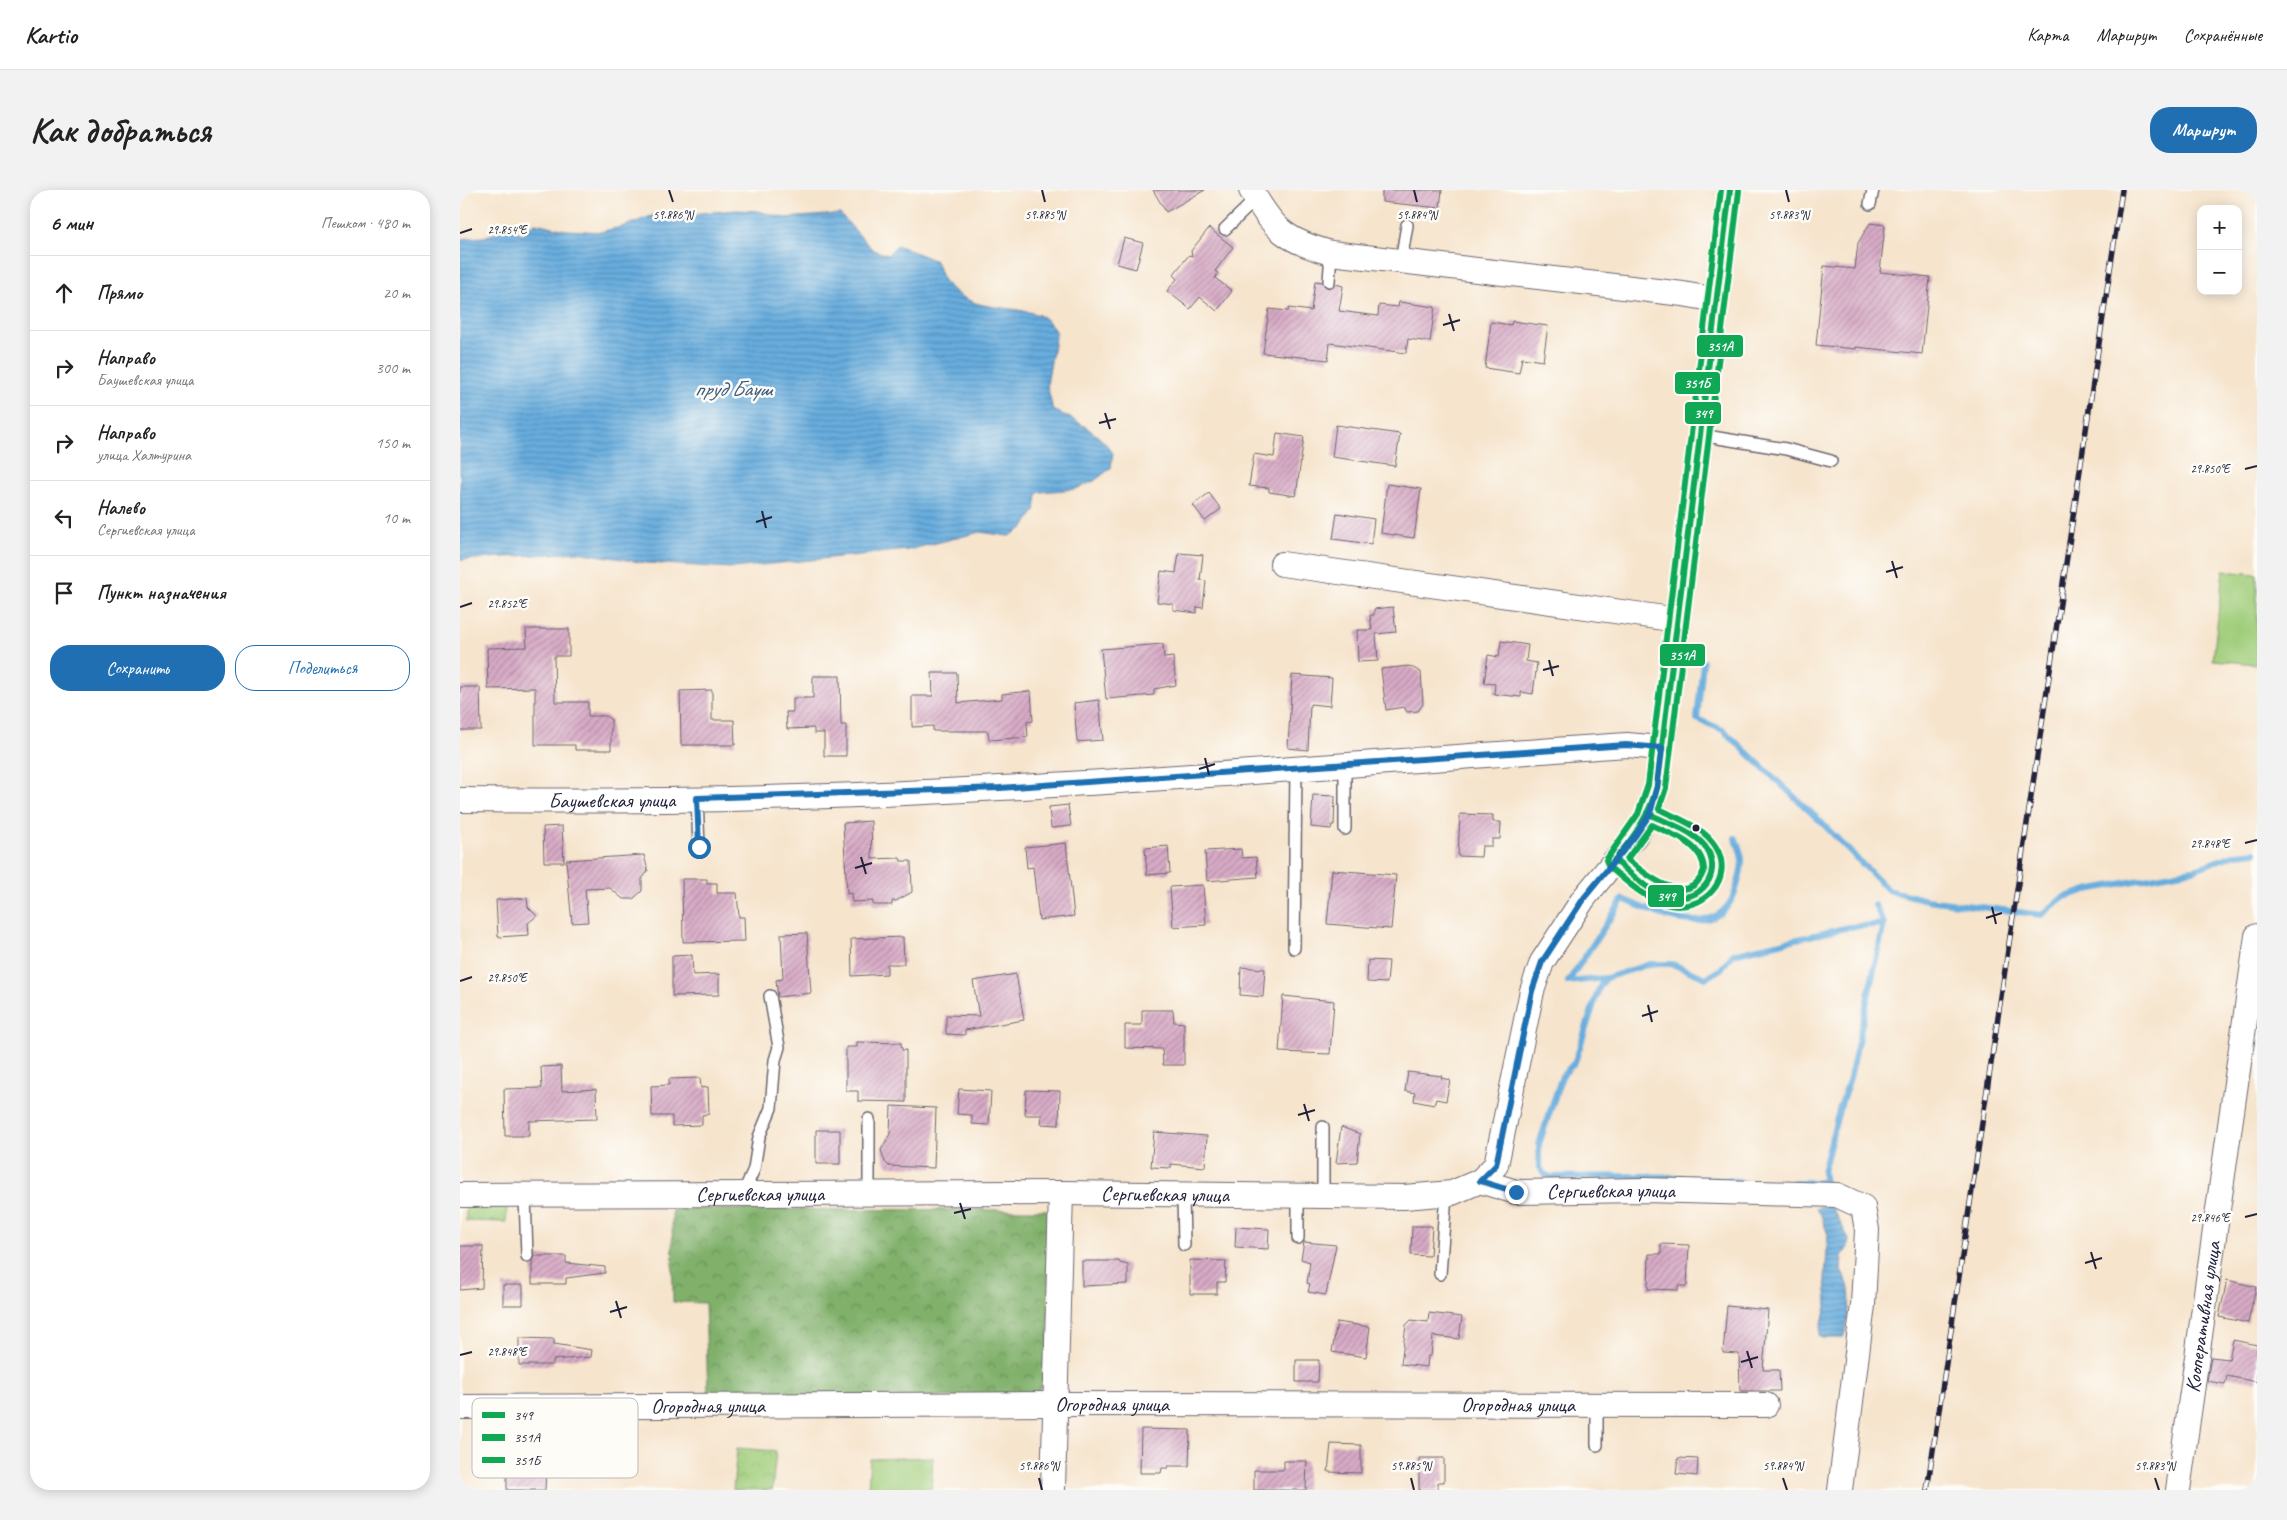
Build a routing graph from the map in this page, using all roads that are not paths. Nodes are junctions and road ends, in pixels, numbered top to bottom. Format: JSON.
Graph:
{"nodes":[{"id":1,"x":1730,"y":190,"type":"edge"},
{"id":2,"x":1874,"y":190,"type":"edge"},
{"id":3,"x":1254,"y":194,"type":"edge"},
{"id":4,"x":1870,"y":204,"type":"dead end"},
{"id":5,"x":1406,"y":226,"type":"dead end"},
{"id":6,"x":1225,"y":229,"type":"dead end"},
{"id":7,"x":1331,"y":253,"type":"junction"},
{"id":8,"x":1401,"y":261,"type":"junction"},
{"id":9,"x":1329,"y":281,"type":"dead end"},
{"id":10,"x":1717,"y":300,"type":"junction"},
{"id":11,"x":1700,"y":435,"type":"junction"},
{"id":12,"x":1831,"y":461,"type":"dead end"},
{"id":13,"x":1282,"y":564,"type":"dead end"},
{"id":14,"x":1678,"y":620,"type":"junction"},
{"id":15,"x":1662,"y":748,"type":"junction"},
{"id":16,"x":1345,"y":765,"type":"junction"},
{"id":17,"x":1296,"y":768,"type":"junction"},
{"id":18,"x":697,"y":798,"type":"junction"},
{"id":19,"x":460,"y":800,"type":"edge"},
{"id":20,"x":1650,"y":814,"type":"junction"},
{"id":21,"x":1345,"y":829,"type":"dead end"},
{"id":22,"x":699,"y":847,"type":"dead end"},
{"id":23,"x":1614,"y":860,"type":"junction"},
{"id":24,"x":2257,"y":936,"type":"edge"},
{"id":25,"x":1294,"y":948,"type":"dead end"},
{"id":26,"x":770,"y":996,"type":"dead end"},
{"id":27,"x":869,"y":1119,"type":"dead end"},
{"id":28,"x":1324,"y":1127,"type":"dead end"},
{"id":29,"x":1480,"y":1181,"type":"junction"},
{"id":30,"x":1060,"y":1193,"type":"junction"},
{"id":31,"x":743,"y":1194,"type":"junction"},
{"id":32,"x":869,"y":1194,"type":"junction"},
{"id":33,"x":1446,"y":1194,"type":"junction"},
{"id":34,"x":460,"y":1195,"type":"edge"},
{"id":35,"x":1183,"y":1195,"type":"junction"},
{"id":36,"x":525,"y":1196,"type":"junction"},
{"id":37,"x":1298,"y":1196,"type":"junction"},
{"id":38,"x":1323,"y":1197,"type":"junction"},
{"id":39,"x":1298,"y":1238,"type":"dead end"},
{"id":40,"x":1184,"y":1245,"type":"dead end"},
{"id":41,"x":528,"y":1256,"type":"dead end"},
{"id":42,"x":1440,"y":1274,"type":"dead end"},
{"id":43,"x":1055,"y":1404,"type":"junction"},
{"id":44,"x":1598,"y":1405,"type":"junction"},
{"id":45,"x":1766,"y":1405,"type":"dead end"},
{"id":46,"x":638,"y":1406,"type":"edge"},
{"id":47,"x":1597,"y":1445,"type":"dead end"},
{"id":48,"x":1053,"y":1490,"type":"edge"},
{"id":49,"x":1840,"y":1490,"type":"edge"},
{"id":50,"x":2178,"y":1490,"type":"edge"}],
"edges":[{"from":1,"to":10,"type":"street"},
{"from":2,"to":4,"type":"lane"},
{"from":3,"to":6,"type":"lane"},
{"from":3,"to":7,"type":"street"},
{"from":5,"to":8,"type":"lane"},
{"from":7,"to":8,"type":"street"},
{"from":7,"to":9,"type":"lane"},
{"from":8,"to":10,"type":"street"},
{"from":10,"to":11,"type":"street"},
{"from":11,"to":12,"type":"lane"},
{"from":11,"to":14,"type":"street"},
{"from":13,"to":14,"type":"street"},
{"from":14,"to":15,"type":"street"},
{"from":15,"to":16,"type":"street","name":"Баушевская улица"},
{"from":15,"to":20,"type":"street"},
{"from":16,"to":17,"type":"street","name":"Баушевская улица"},
{"from":16,"to":21,"type":"lane"},
{"from":17,"to":18,"type":"street","name":"Баушевская улица"},
{"from":17,"to":25,"type":"lane"},
{"from":18,"to":19,"type":"street","name":"Баушевская улица"},
{"from":18,"to":22,"type":"lane"},
{"from":20,"to":23,"type":"street"},
{"from":20,"to":23,"type":"lane"},
{"from":23,"to":29,"type":"street"},
{"from":24,"to":50,"type":"street","name":"Кооперативная улица"},
{"from":26,"to":31,"type":"lane"},
{"from":27,"to":32,"type":"lane"},
{"from":28,"to":38,"type":"lane"},
{"from":29,"to":33,"type":"street","name":"Сергиевская улица"},
{"from":29,"to":49,"type":"street","name":"Сергиевская улица"},
{"from":30,"to":32,"type":"street","name":"Сергиевская улица"},
{"from":30,"to":35,"type":"street","name":"Сергиевская улица"},
{"from":30,"to":43,"type":"street"},
{"from":31,"to":32,"type":"street","name":"Сергиевская улица"},
{"from":31,"to":36,"type":"street","name":"Сергиевская улица"},
{"from":33,"to":38,"type":"street","name":"Сергиевская улица"},
{"from":33,"to":42,"type":"lane"},
{"from":34,"to":36,"type":"street","name":"Сергиевская улица"},
{"from":35,"to":37,"type":"street","name":"Сергиевская улица"},
{"from":35,"to":40,"type":"lane"},
{"from":36,"to":41,"type":"lane"},
{"from":37,"to":38,"type":"street","name":"Сергиевская улица"},
{"from":37,"to":39,"type":"lane"},
{"from":43,"to":44,"type":"street","name":"Огородная улица"},
{"from":43,"to":46,"type":"street","name":"Огородная улица"},
{"from":43,"to":48,"type":"street"},
{"from":44,"to":45,"type":"street","name":"Огородная улица"},
{"from":44,"to":47,"type":"lane"}]}
